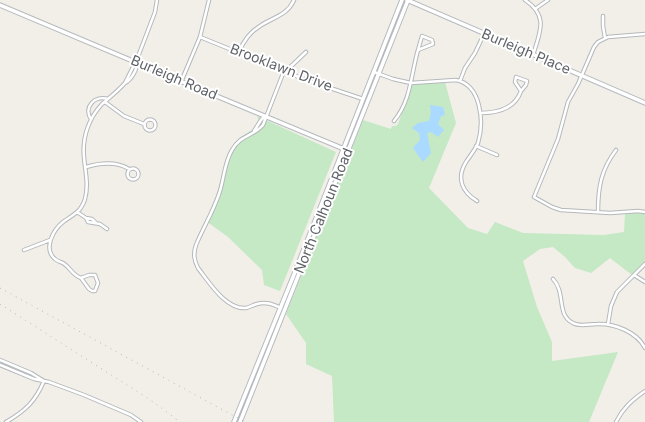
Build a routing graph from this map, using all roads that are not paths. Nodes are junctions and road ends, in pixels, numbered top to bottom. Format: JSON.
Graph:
{"nodes":[{"id":1,"x":157,"y":0,"type":"edge"},
{"id":2,"x":209,"y":0,"type":"edge"},
{"id":3,"x":294,"y":0,"type":"edge"},
{"id":4,"x":402,"y":0,"type":"edge"},
{"id":5,"x":408,"y":0,"type":"edge"},
{"id":6,"x":525,"y":0,"type":"edge"},
{"id":7,"x":548,"y":0,"type":"edge"},
{"id":8,"x":0,"y":5,"type":"edge"},
{"id":9,"x":535,"y":9,"type":"junction"},
{"id":10,"x":603,"y":16,"type":"dead end"},
{"id":11,"x":484,"y":34,"type":"junction"},
{"id":12,"x":645,"y":34,"type":"edge"},
{"id":13,"x":200,"y":37,"type":"junction"},
{"id":14,"x":605,"y":38,"type":"junction"},
{"id":15,"x":418,"y":50,"type":"junction"},
{"id":16,"x":239,"y":52,"type":"junction"},
{"id":17,"x":306,"y":52,"type":"dead end"},
{"id":18,"x":533,"y":55,"type":"junction"},
{"id":19,"x":136,"y":62,"type":"junction"},
{"id":20,"x":285,"y":72,"type":"junction"},
{"id":21,"x":374,"y":72,"type":"junction"},
{"id":22,"x":379,"y":74,"type":"junction"},
{"id":23,"x":582,"y":76,"type":"junction"},
{"id":24,"x":460,"y":81,"type":"junction"},
{"id":25,"x":181,"y":82,"type":"junction"},
{"id":26,"x":411,"y":82,"type":"junction"},
{"id":27,"x":521,"y":91,"type":"junction"},
{"id":28,"x":363,"y":99,"type":"junction"},
{"id":29,"x":106,"y":101,"type":"junction"},
{"id":30,"x":645,"y":103,"type":"edge"},
{"id":31,"x":480,"y":113,"type":"junction"},
{"id":32,"x":265,"y":116,"type":"junction"},
{"id":33,"x":91,"y":119,"type":"junction"},
{"id":34,"x":394,"y":121,"type":"dead end"},
{"id":35,"x":144,"y":124,"type":"junction"},
{"id":36,"x":476,"y":146,"type":"junction"},
{"id":37,"x":344,"y":148,"type":"junction"},
{"id":38,"x":349,"y":150,"type":"junction"},
{"id":39,"x":616,"y":150,"type":"dead end"},
{"id":40,"x":497,"y":155,"type":"dead end"},
{"id":41,"x":86,"y":167,"type":"junction"},
{"id":42,"x":129,"y":169,"type":"junction"},
{"id":43,"x":477,"y":201,"type":"dead end"},
{"id":44,"x":77,"y":212,"type":"junction"},
{"id":45,"x":598,"y":212,"type":"junction"},
{"id":46,"x":645,"y":212,"type":"edge"},
{"id":47,"x":108,"y":229,"type":"dead end"},
{"id":48,"x":51,"y":240,"type":"junction"},
{"id":49,"x":24,"y":250,"type":"dead end"},
{"id":50,"x":645,"y":264,"type":"edge"},
{"id":51,"x":634,"y":275,"type":"junction"},
{"id":52,"x":81,"y":278,"type":"junction"},
{"id":53,"x":553,"y":280,"type":"dead end"},
{"id":54,"x":645,"y":282,"type":"edge"},
{"id":55,"x":280,"y":308,"type":"junction"},
{"id":56,"x":285,"y":310,"type":"junction"},
{"id":57,"x":608,"y":324,"type":"junction"},
{"id":58,"x":645,"y":348,"type":"edge"},
{"id":59,"x":0,"y":360,"type":"edge"},
{"id":60,"x":0,"y":365,"type":"edge"},
{"id":61,"x":44,"y":381,"type":"junction"},
{"id":62,"x":645,"y":391,"type":"edge"},
{"id":63,"x":6,"y":422,"type":"edge"},
{"id":64,"x":140,"y":422,"type":"edge"},
{"id":65,"x":234,"y":422,"type":"edge"},
{"id":66,"x":240,"y":422,"type":"edge"},
{"id":67,"x":616,"y":422,"type":"edge"}],
"edges":[{"from":1,"to":19,"type":"street"},
{"from":2,"to":13,"type":"street"},
{"from":3,"to":16,"type":"street"},
{"from":4,"to":21,"type":"main road","name":"North Calhoun Road"},
{"from":5,"to":11,"type":"main road","name":"Burleigh Place"},
{"from":5,"to":22,"type":"main road","name":"North Calhoun Road"},
{"from":6,"to":9,"type":"street"},
{"from":7,"to":9,"type":"street"},
{"from":8,"to":19,"type":"main road","name":"Burleigh Road"},
{"from":9,"to":18,"type":"street"},
{"from":10,"to":14,"type":"street"},
{"from":11,"to":18,"type":"main road","name":"Burleigh Place"},
{"from":11,"to":24,"type":"street"},
{"from":12,"to":14,"type":"street"},
{"from":13,"to":16,"type":"street","name":"Brooklawn Drive"},
{"from":13,"to":25,"type":"street"},
{"from":14,"to":23,"type":"street"},
{"from":15,"to":15,"type":"street"},
{"from":15,"to":26,"type":"street"},
{"from":16,"to":20,"type":"street","name":"Brooklawn Drive"},
{"from":17,"to":20,"type":"street"},
{"from":18,"to":23,"type":"main road","name":"Burleigh Place"},
{"from":19,"to":25,"type":"main road","name":"Burleigh Road"},
{"from":19,"to":29,"type":"street"},
{"from":20,"to":28,"type":"street","name":"Brooklawn Drive"},
{"from":20,"to":32,"type":"street"},
{"from":21,"to":22,"type":"street"},
{"from":21,"to":28,"type":"main road","name":"North Calhoun Road"},
{"from":22,"to":26,"type":"street"},
{"from":22,"to":38,"type":"main road","name":"North Calhoun Road"},
{"from":23,"to":30,"type":"main road","name":"Burleigh Place"},
{"from":23,"to":45,"type":"street"},
{"from":24,"to":26,"type":"street"},
{"from":24,"to":31,"type":"street"},
{"from":25,"to":32,"type":"main road","name":"Burleigh Road"},
{"from":26,"to":34,"type":"street"},
{"from":27,"to":27,"type":"street"},
{"from":27,"to":31,"type":"street"},
{"from":28,"to":37,"type":"main road","name":"North Calhoun Road"},
{"from":29,"to":33,"type":"street"},
{"from":29,"to":33,"type":"street"},
{"from":29,"to":35,"type":"street"},
{"from":31,"to":36,"type":"street"},
{"from":32,"to":37,"type":"main road","name":"Burleigh Road"},
{"from":32,"to":55,"type":"street"},
{"from":33,"to":41,"type":"street"},
{"from":35,"to":35,"type":"street"},
{"from":36,"to":40,"type":"street"},
{"from":36,"to":43,"type":"street"},
{"from":37,"to":38,"type":"main road","name":"Burleigh Road"},
{"from":37,"to":55,"type":"main road","name":"North Calhoun Road"},
{"from":38,"to":56,"type":"main road","name":"North Calhoun Road"},
{"from":39,"to":45,"type":"street"},
{"from":41,"to":42,"type":"street"},
{"from":41,"to":44,"type":"street"},
{"from":42,"to":42,"type":"street"},
{"from":44,"to":47,"type":"street"},
{"from":44,"to":48,"type":"street"},
{"from":45,"to":46,"type":"street"},
{"from":48,"to":49,"type":"street"},
{"from":48,"to":52,"type":"street"},
{"from":50,"to":51,"type":"street"},
{"from":51,"to":54,"type":"street"},
{"from":51,"to":57,"type":"street"},
{"from":52,"to":52,"type":"street"},
{"from":53,"to":57,"type":"street"},
{"from":55,"to":56,"type":"street"},
{"from":55,"to":65,"type":"main road","name":"North Calhoun Road"},
{"from":56,"to":66,"type":"main road","name":"North Calhoun Road"},
{"from":57,"to":58,"type":"street"},
{"from":59,"to":61,"type":"street"},
{"from":60,"to":61,"type":"street"},
{"from":61,"to":63,"type":"street"},
{"from":61,"to":64,"type":"street"},
{"from":62,"to":67,"type":"street"}]}
